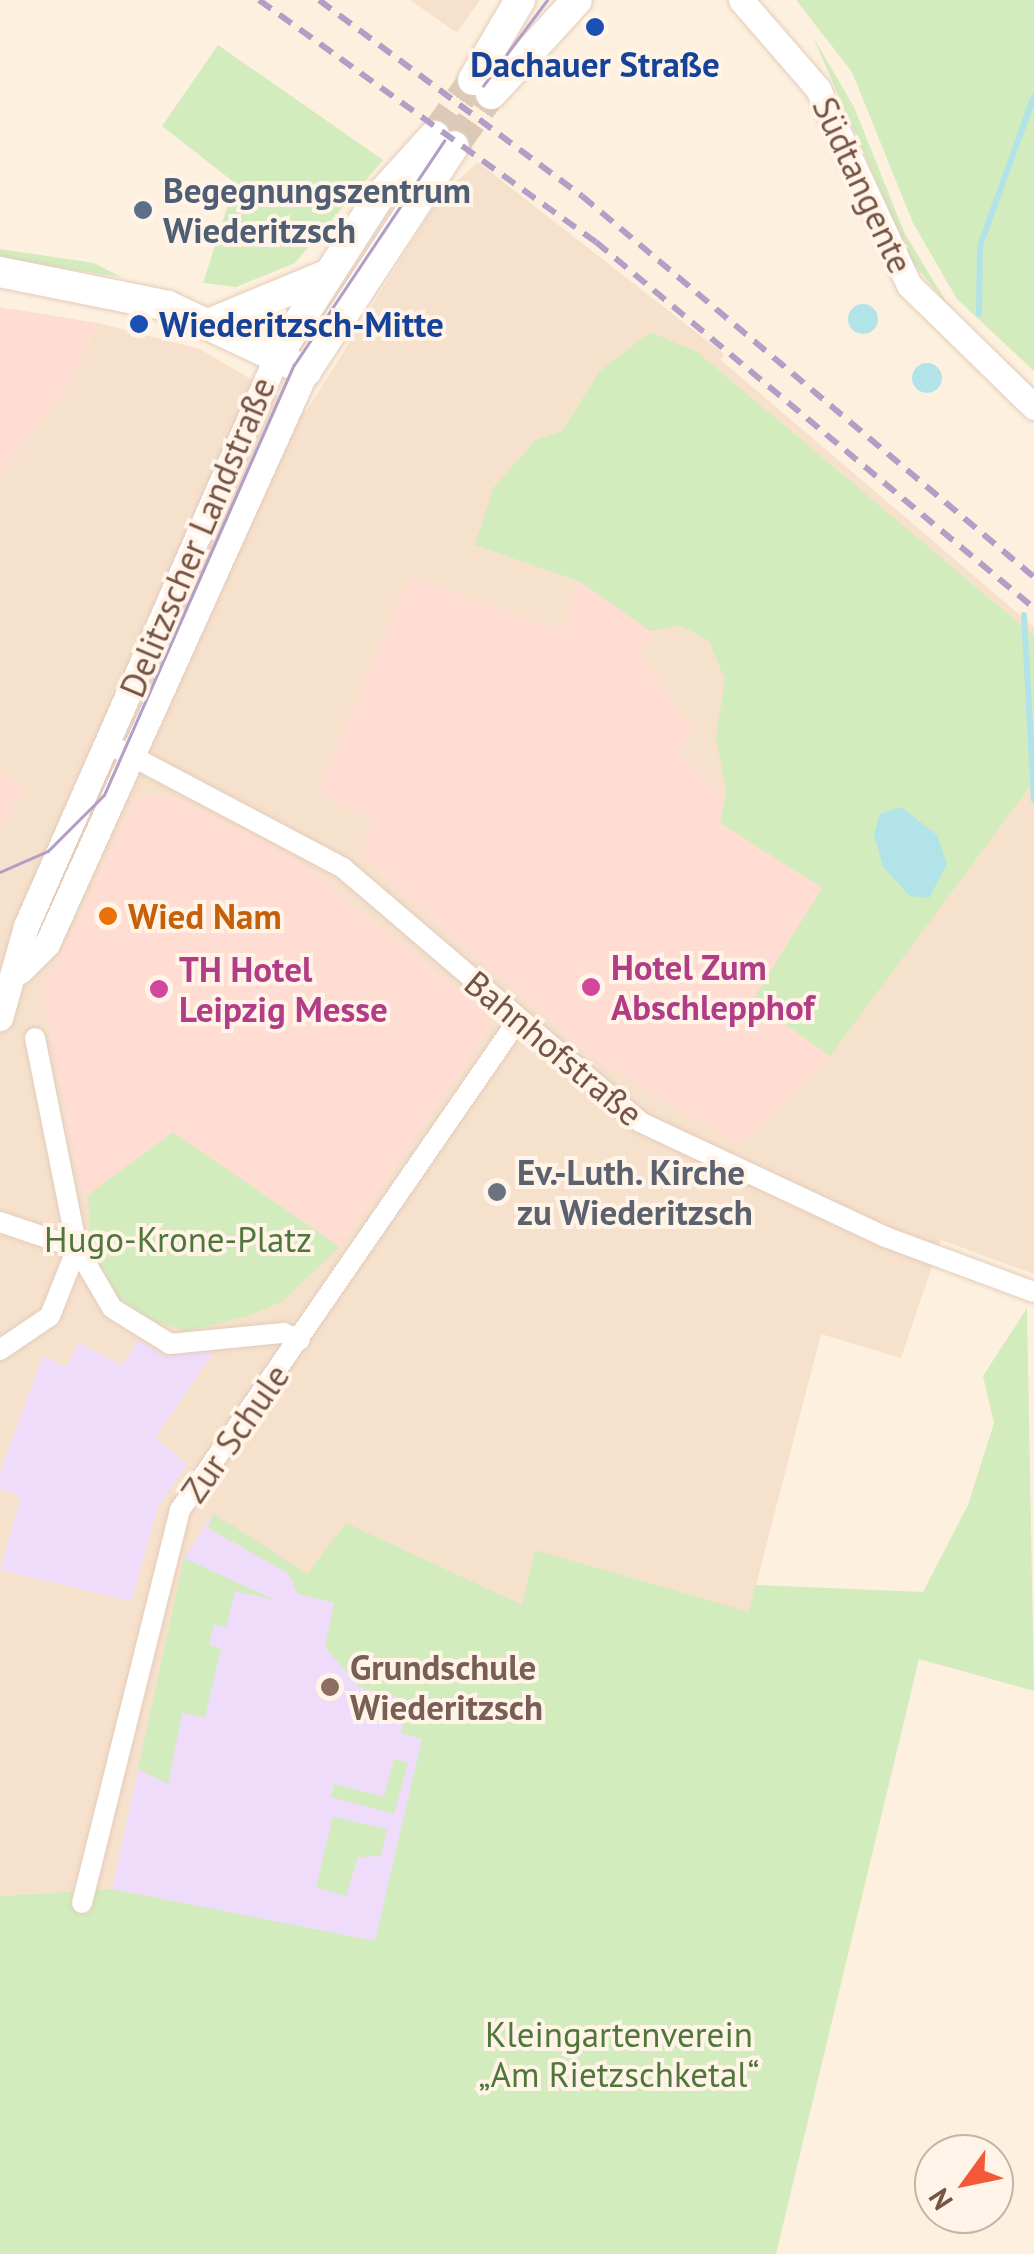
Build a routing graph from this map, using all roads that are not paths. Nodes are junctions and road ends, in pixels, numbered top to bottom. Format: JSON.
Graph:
{"nodes":[{"id":1,"x":520,"y":0,"type":"edge"},
{"id":2,"x":577,"y":0,"type":"edge"},
{"id":3,"x":741,"y":0,"type":"edge"},
{"id":4,"x":0,"y":272,"type":"edge"},
{"id":5,"x":324,"y":276,"type":"junction"},
{"id":6,"x":213,"y":322,"type":"junction"},
{"id":7,"x":277,"y":356,"type":"junction"},
{"id":8,"x":306,"y":372,"type":"junction"},
{"id":9,"x":1034,"y":407,"type":"edge"},
{"id":10,"x":108,"y":744,"type":"junction"},
{"id":11,"x":136,"y":757,"type":"junction"},
{"id":12,"x":10,"y":965,"type":"edge"},
{"id":13,"x":0,"y":1018,"type":"edge"},
{"id":14,"x":518,"y":1020,"type":"junction"},
{"id":15,"x":35,"y":1038,"type":"dead end"},
{"id":16,"x":0,"y":1222,"type":"edge"},
{"id":17,"x":77,"y":1248,"type":"junction"},
{"id":18,"x":1034,"y":1292,"type":"edge"},
{"id":19,"x":300,"y":1340,"type":"junction"},
{"id":20,"x":0,"y":1350,"type":"edge"},
{"id":21,"x":82,"y":1903,"type":"dead end"}],
"edges":[{"from":1,"to":2,"type":"main road"},
{"from":3,"to":9,"type":"street","name":"Südtangente"},
{"from":4,"to":6,"type":"main road"},
{"from":5,"to":6,"type":"main road"},
{"from":5,"to":7,"type":"main road","name":"Delitzscher Landstraße"},
{"from":5,"to":8,"type":"main road","name":"Delitzscher Landstraße"},
{"from":6,"to":7,"type":"main road"},
{"from":7,"to":8,"type":"main road"},
{"from":7,"to":10,"type":"street","name":"Delitzscher Landstraße"},
{"from":8,"to":11,"type":"street","name":"Delitzscher Landstraße"},
{"from":10,"to":11,"type":"street","name":"Bahnhofstraße"},
{"from":10,"to":12,"type":"street","name":"Delitzscher Landstraße"},
{"from":11,"to":12,"type":"street","name":"Delitzscher Landstraße"},
{"from":11,"to":14,"type":"street","name":"Bahnhofstraße"},
{"from":12,"to":13,"type":"street","name":"Delitzscher Landstraße"},
{"from":14,"to":18,"type":"street","name":"Bahnhofstraße"},
{"from":14,"to":19,"type":"street","name":"Zur Schule"},
{"from":15,"to":17,"type":"street"},
{"from":16,"to":17,"type":"street"},
{"from":17,"to":19,"type":"street"},
{"from":17,"to":20,"type":"street"},
{"from":19,"to":21,"type":"street","name":"Zur Schule"}]}
